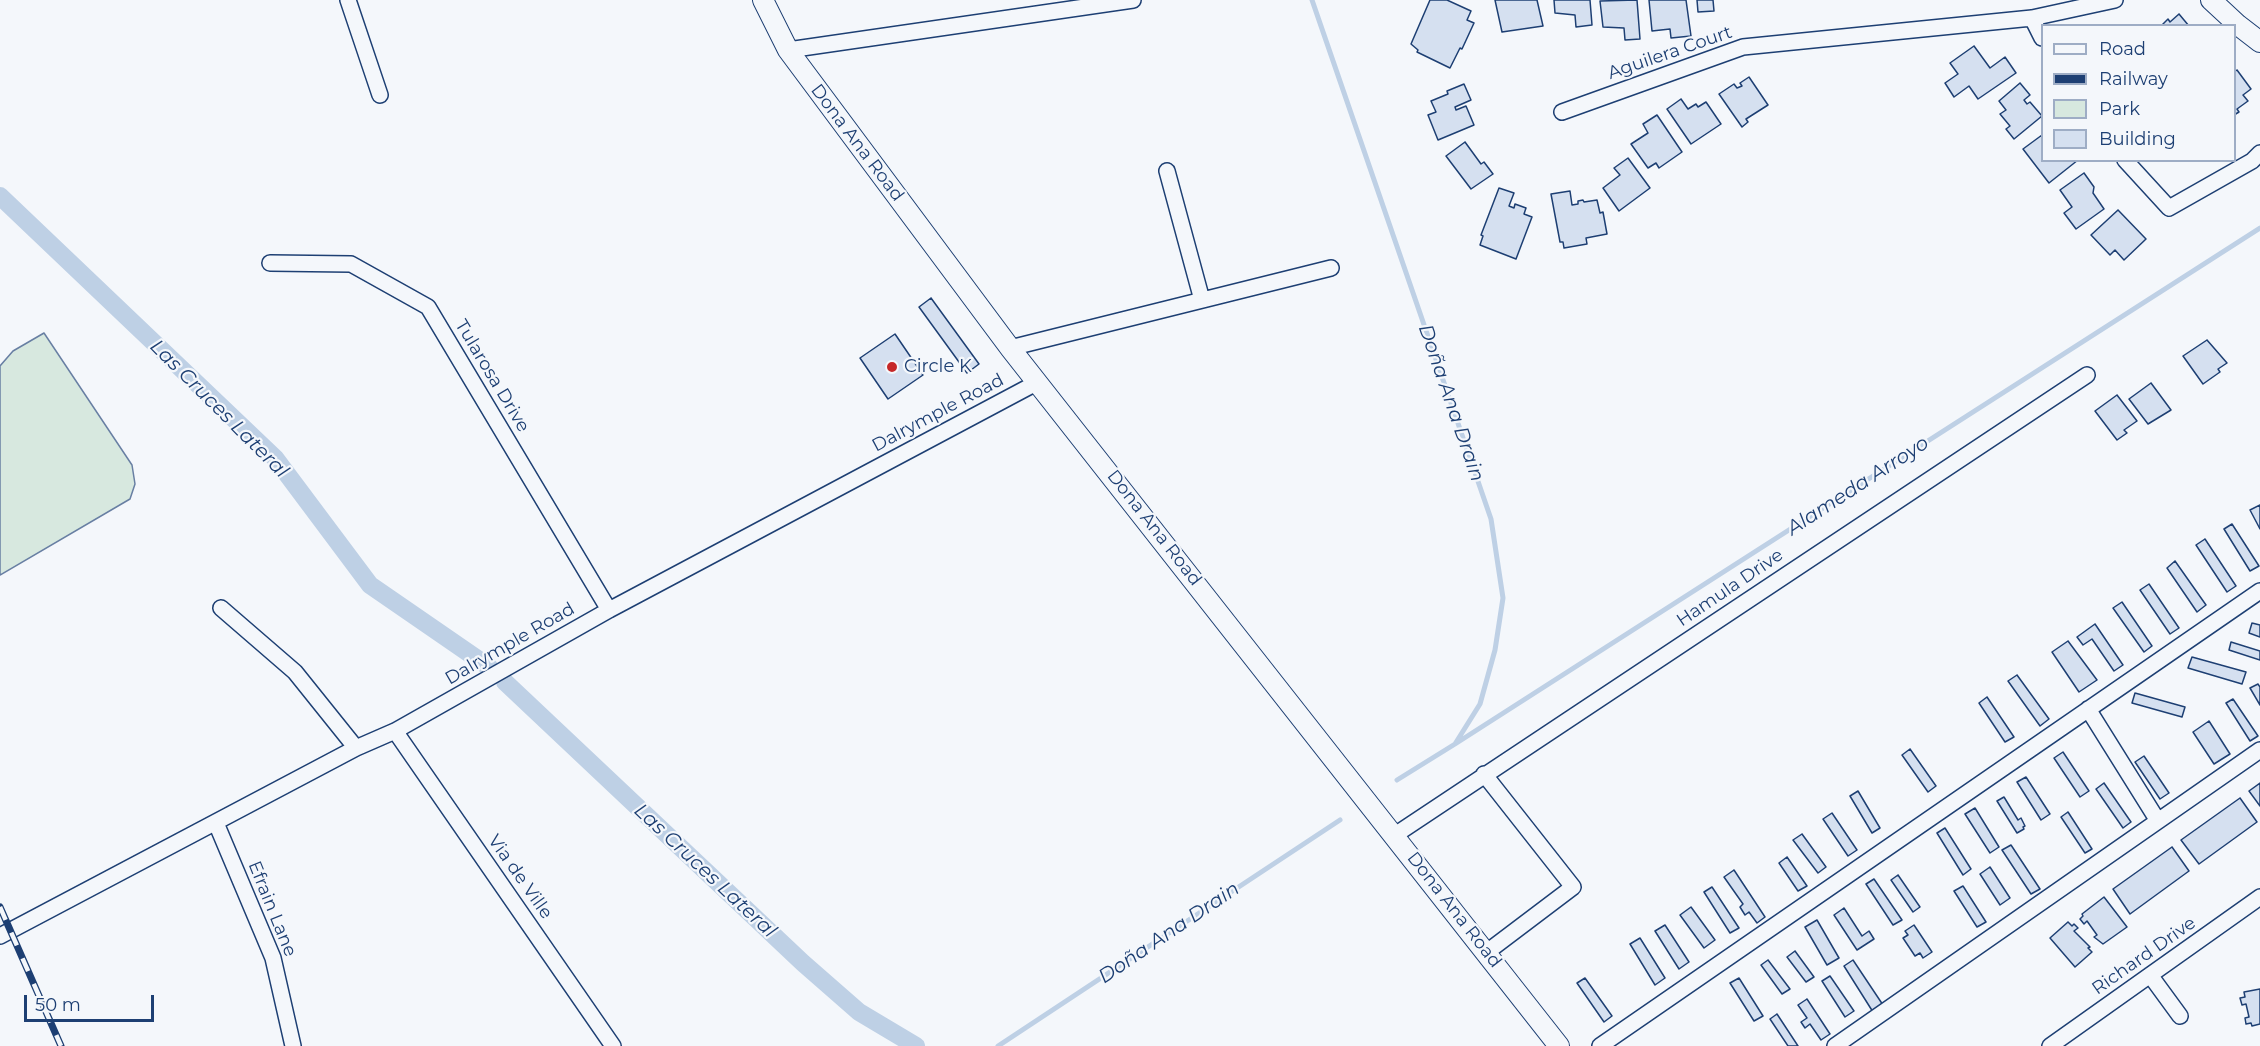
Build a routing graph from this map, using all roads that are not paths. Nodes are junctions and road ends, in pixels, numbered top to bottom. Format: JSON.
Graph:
{"nodes":[{"id":1,"x":348,"y":0,"type":"edge"},
{"id":2,"x":763,"y":0,"type":"edge"},
{"id":3,"x":2115,"y":0,"type":"edge"},
{"id":4,"x":2211,"y":0,"type":"edge"},
{"id":5,"x":1124,"y":1,"type":"edge"},
{"id":6,"x":2032,"y":18,"type":"junction"},
{"id":7,"x":2041,"y":34,"type":"edge"},
{"id":8,"x":2260,"y":42,"type":"edge"},
{"id":9,"x":789,"y":50,"type":"junction"},
{"id":10,"x":380,"y":95,"type":"dead end"},
{"id":11,"x":1562,"y":112,"type":"dead end"},
{"id":12,"x":2260,"y":153,"type":"edge"},
{"id":13,"x":2127,"y":162,"type":"edge"},
{"id":14,"x":1167,"y":171,"type":"dead end"},
{"id":15,"x":270,"y":263,"type":"dead end"},
{"id":16,"x":1331,"y":268,"type":"dead end"},
{"id":17,"x":1202,"y":300,"type":"junction"},
{"id":18,"x":1010,"y":348,"type":"junction"},
{"id":19,"x":2087,"y":375,"type":"dead end"},
{"id":20,"x":1038,"y":382,"type":"junction"},
{"id":21,"x":2260,"y":591,"type":"edge"},
{"id":22,"x":221,"y":608,"type":"dead end"},
{"id":23,"x":609,"y":610,"type":"junction"},
{"id":24,"x":2088,"y":709,"type":"junction"},
{"id":25,"x":395,"y":731,"type":"junction"},
{"id":26,"x":356,"y":748,"type":"junction"},
{"id":27,"x":2260,"y":750,"type":"edge"},
{"id":28,"x":1485,"y":774,"type":"junction"},
{"id":29,"x":2158,"y":821,"type":"junction"},
{"id":30,"x":216,"y":823,"type":"junction"},
{"id":31,"x":1395,"y":835,"type":"junction"},
{"id":32,"x":2260,"y":897,"type":"edge"},
{"id":33,"x":0,"y":936,"type":"edge"},
{"id":34,"x":1487,"y":952,"type":"junction"},
{"id":35,"x":2150,"y":975,"type":"junction"},
{"id":36,"x":2180,"y":1016,"type":"dead end"},
{"id":37,"x":293,"y":1046,"type":"edge"},
{"id":38,"x":613,"y":1046,"type":"edge"},
{"id":39,"x":1559,"y":1046,"type":"edge"},
{"id":40,"x":1600,"y":1046,"type":"edge"},
{"id":41,"x":1835,"y":1046,"type":"edge"},
{"id":42,"x":2050,"y":1046,"type":"edge"}],
"edges":[{"from":1,"to":10,"type":"street"},
{"from":2,"to":9,"type":"street","name":"Dona Ana Road"},
{"from":3,"to":6,"type":"street","name":"Aguilera Court"},
{"from":4,"to":8,"type":"street"},
{"from":5,"to":9,"type":"street"},
{"from":6,"to":7,"type":"street"},
{"from":6,"to":11,"type":"street","name":"Aguilera Court"},
{"from":9,"to":18,"type":"street","name":"Dona Ana Road"},
{"from":12,"to":13,"type":"street"},
{"from":14,"to":17,"type":"street"},
{"from":15,"to":23,"type":"street","name":"Tularosa Drive"},
{"from":16,"to":17,"type":"street"},
{"from":17,"to":18,"type":"street"},
{"from":18,"to":20,"type":"street","name":"Dona Ana Road"},
{"from":19,"to":28,"type":"street","name":"Hamula Drive"},
{"from":20,"to":23,"type":"street","name":"Dalrymple Road"},
{"from":20,"to":31,"type":"street","name":"Dona Ana Road"},
{"from":21,"to":24,"type":"street"},
{"from":22,"to":26,"type":"street"},
{"from":23,"to":25,"type":"street","name":"Dalrymple Road"},
{"from":24,"to":29,"type":"street"},
{"from":24,"to":40,"type":"street"},
{"from":25,"to":26,"type":"street","name":"Dalrymple Road"},
{"from":25,"to":38,"type":"street","name":"Via de Ville"},
{"from":26,"to":30,"type":"street","name":"Dalrymple Road"},
{"from":27,"to":29,"type":"street"},
{"from":28,"to":31,"type":"street","name":"Hamula Drive"},
{"from":28,"to":34,"type":"street"},
{"from":29,"to":41,"type":"street"},
{"from":30,"to":33,"type":"street","name":"Dalrymple Road"},
{"from":30,"to":37,"type":"street","name":"Efrain Lane"},
{"from":31,"to":34,"type":"street","name":"Dona Ana Road"},
{"from":32,"to":35,"type":"street","name":"Richard Drive"},
{"from":34,"to":39,"type":"street","name":"Dona Ana Road"},
{"from":35,"to":36,"type":"street"},
{"from":35,"to":42,"type":"street","name":"Richard Drive"}]}
